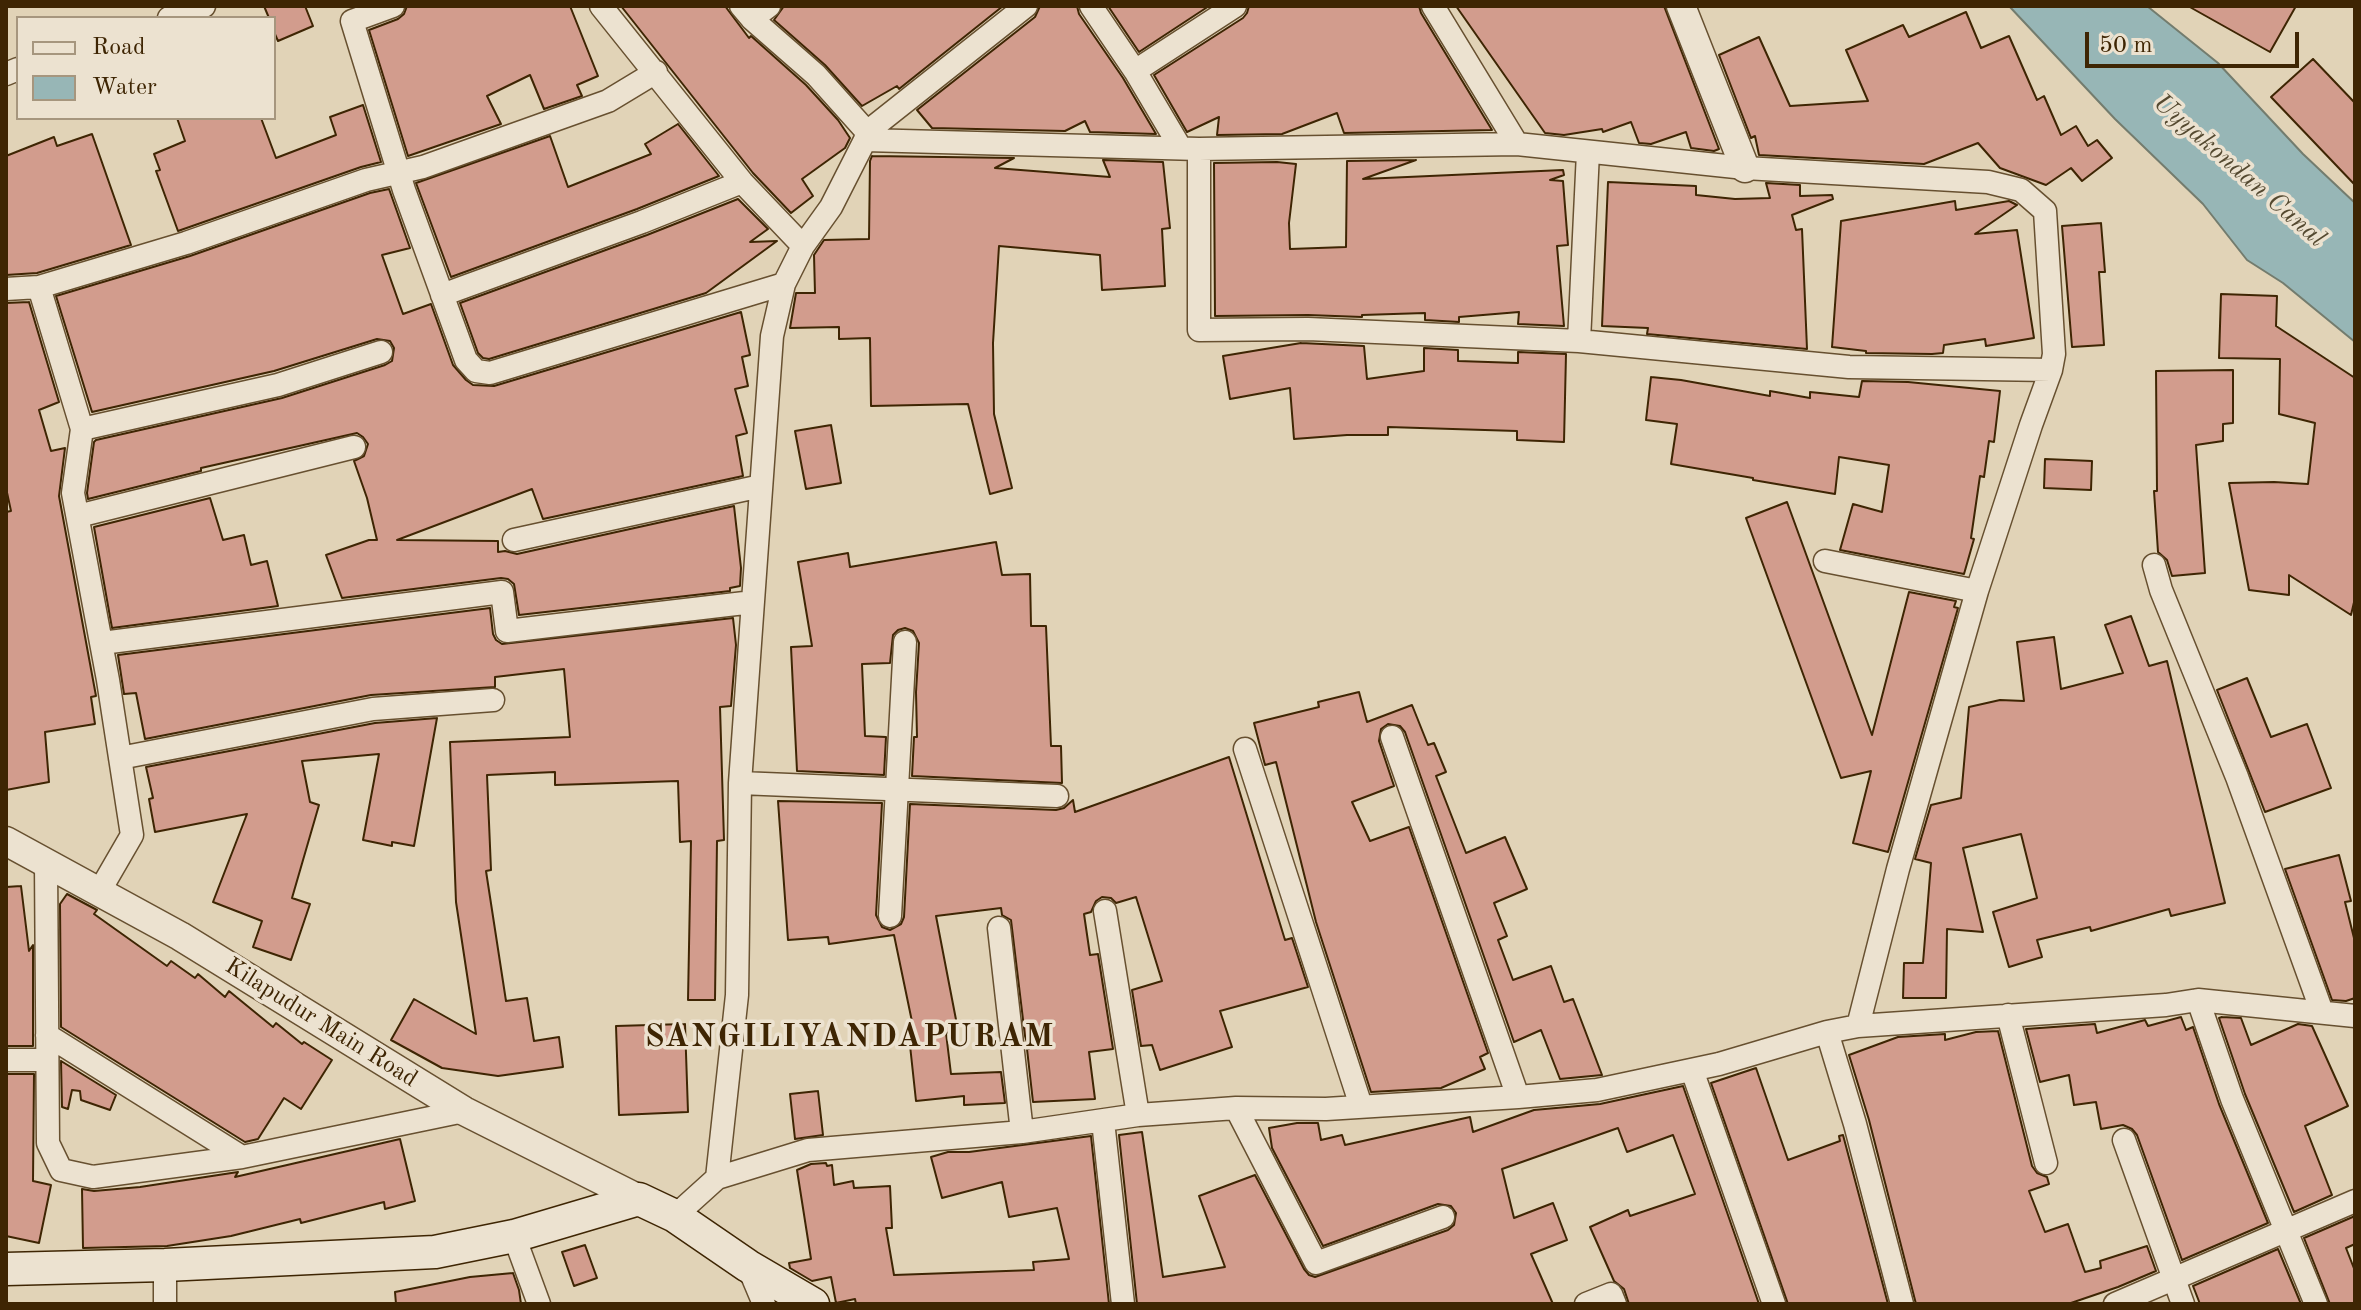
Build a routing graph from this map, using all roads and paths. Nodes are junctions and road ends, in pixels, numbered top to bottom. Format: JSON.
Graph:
{"nodes":[{"id":1,"x":204,"y":6,"type":"edge"},
{"id":2,"x":393,"y":6,"type":"edge"},
{"id":3,"x":601,"y":6,"type":"edge"},
{"id":4,"x":1026,"y":6,"type":"edge"},
{"id":5,"x":1091,"y":6,"type":"edge"},
{"id":6,"x":1235,"y":6,"type":"edge"},
{"id":7,"x":1433,"y":6,"type":"edge"},
{"id":8,"x":1681,"y":6,"type":"edge"},
{"id":9,"x":754,"y":10,"type":"edge"},
{"id":10,"x":175,"y":16,"type":"edge"},
{"id":11,"x":1135,"y":71,"type":"junction"},
{"id":12,"x":656,"y":72,"type":"junction"},
{"id":13,"x":866,"y":136,"type":"junction"},
{"id":14,"x":1517,"y":144,"type":"junction"},
{"id":15,"x":1190,"y":148,"type":"junction"},
{"id":16,"x":1588,"y":152,"type":"junction"},
{"id":17,"x":1745,"y":168,"type":"junction"},
{"id":18,"x":399,"y":173,"type":"junction"},
{"id":19,"x":742,"y":182,"type":"junction"},
{"id":20,"x":803,"y":246,"type":"junction"},
{"id":21,"x":784,"y":284,"type":"junction"},
{"id":22,"x":39,"y":287,"type":"junction"},
{"id":23,"x":6,"y":289,"type":"edge"},
{"id":24,"x":442,"y":295,"type":"junction"},
{"id":25,"x":1579,"y":341,"type":"junction"},
{"id":26,"x":381,"y":352,"type":"dead end"},
{"id":27,"x":2051,"y":370,"type":"junction"},
{"id":28,"x":82,"y":429,"type":"junction"},
{"id":29,"x":354,"y":447,"type":"dead end"},
{"id":30,"x":761,"y":486,"type":"junction"},
{"id":31,"x":78,"y":516,"type":"junction"},
{"id":32,"x":514,"y":540,"type":"dead end"},
{"id":33,"x":1825,"y":561,"type":"dead end"},
{"id":34,"x":2154,"y":565,"type":"dead end"},
{"id":35,"x":1977,"y":591,"type":"junction"},
{"id":36,"x":753,"y":602,"type":"junction"},
{"id":37,"x":905,"y":642,"type":"dead end"},
{"id":38,"x":102,"y":643,"type":"junction"},
{"id":39,"x":493,"y":700,"type":"dead end"},
{"id":40,"x":1392,"y":737,"type":"dead end"},
{"id":41,"x":1245,"y":749,"type":"dead end"},
{"id":42,"x":120,"y":758,"type":"junction"},
{"id":43,"x":740,"y":783,"type":"junction"},
{"id":44,"x":897,"y":789,"type":"junction"},
{"id":45,"x":1057,"y":796,"type":"dead end"},
{"id":46,"x":6,"y":841,"type":"edge"},
{"id":47,"x":46,"y":863,"type":"junction"},
{"id":48,"x":99,"y":892,"type":"junction"},
{"id":49,"x":1105,"y":911,"type":"dead end"},
{"id":50,"x":890,"y":916,"type":"dead end"},
{"id":51,"x":999,"y":928,"type":"dead end"},
{"id":52,"x":2198,"y":1000,"type":"junction"},
{"id":53,"x":2322,"y":1012,"type":"junction"},
{"id":54,"x":2008,"y":1015,"type":"junction"},
{"id":55,"x":2355,"y":1016,"type":"edge"},
{"id":56,"x":1858,"y":1026,"type":"junction"},
{"id":57,"x":1827,"y":1032,"type":"junction"},
{"id":58,"x":47,"y":1035,"type":"junction"},
{"id":59,"x":6,"y":1060,"type":"edge"},
{"id":60,"x":47,"y":1060,"type":"junction"},
{"id":61,"x":1692,"y":1070,"type":"junction"},
{"id":62,"x":1518,"y":1097,"type":"junction"},
{"id":63,"x":1361,"y":1106,"type":"junction"},
{"id":64,"x":1236,"y":1108,"type":"junction"},
{"id":65,"x":464,"y":1111,"type":"junction"},
{"id":66,"x":1138,"y":1115,"type":"junction"},
{"id":67,"x":1103,"y":1121,"type":"junction"},
{"id":68,"x":1022,"y":1132,"type":"junction"},
{"id":69,"x":2124,"y":1140,"type":"dead end"},
{"id":70,"x":242,"y":1157,"type":"junction"},
{"id":71,"x":2046,"y":1163,"type":"dead end"},
{"id":72,"x":717,"y":1178,"type":"junction"},
{"id":73,"x":639,"y":1199,"type":"junction"},
{"id":74,"x":2355,"y":1201,"type":"edge"},
{"id":75,"x":675,"y":1216,"type":"junction"},
{"id":76,"x":1443,"y":1217,"type":"dead end"},
{"id":77,"x":2286,"y":1230,"type":"junction"},
{"id":78,"x":514,"y":1236,"type":"junction"},
{"id":79,"x":165,"y":1265,"type":"junction"},
{"id":80,"x":748,"y":1266,"type":"junction"},
{"id":81,"x":6,"y":1269,"type":"edge"},
{"id":82,"x":2173,"y":1279,"type":"junction"},
{"id":83,"x":165,"y":1304,"type":"edge"},
{"id":84,"x":539,"y":1304,"type":"edge"},
{"id":85,"x":764,"y":1304,"type":"edge"},
{"id":86,"x":813,"y":1304,"type":"edge"},
{"id":87,"x":1123,"y":1304,"type":"edge"},
{"id":88,"x":1586,"y":1304,"type":"edge"},
{"id":89,"x":1615,"y":1304,"type":"edge"},
{"id":90,"x":1774,"y":1304,"type":"edge"},
{"id":91,"x":1902,"y":1304,"type":"edge"},
{"id":92,"x":2115,"y":1304,"type":"edge"},
{"id":93,"x":2183,"y":1304,"type":"edge"},
{"id":94,"x":2316,"y":1304,"type":"edge"}],
"edges":[{"from":1,"to":10,"type":"street"},
{"from":2,"to":18,"type":"street"},
{"from":3,"to":12,"type":"street"},
{"from":4,"to":13,"type":"street"},
{"from":5,"to":11,"type":"street"},
{"from":6,"to":11,"type":"street"},
{"from":7,"to":14,"type":"street"},
{"from":8,"to":17,"type":"street"},
{"from":9,"to":13,"type":"street"},
{"from":11,"to":15,"type":"street"},
{"from":12,"to":18,"type":"street"},
{"from":12,"to":19,"type":"street"},
{"from":13,"to":15,"type":"street"},
{"from":13,"to":20,"type":"street"},
{"from":14,"to":15,"type":"street"},
{"from":14,"to":16,"type":"street"},
{"from":15,"to":25,"type":"street"},
{"from":16,"to":17,"type":"street"},
{"from":16,"to":25,"type":"street"},
{"from":17,"to":27,"type":"street"},
{"from":18,"to":22,"type":"street"},
{"from":18,"to":24,"type":"street"},
{"from":19,"to":20,"type":"street"},
{"from":19,"to":24,"type":"street"},
{"from":20,"to":21,"type":"street"},
{"from":21,"to":24,"type":"street"},
{"from":21,"to":30,"type":"street"},
{"from":22,"to":23,"type":"street"},
{"from":22,"to":28,"type":"street"},
{"from":25,"to":27,"type":"street"},
{"from":26,"to":28,"type":"street"},
{"from":27,"to":35,"type":"street"},
{"from":28,"to":31,"type":"street"},
{"from":29,"to":31,"type":"street"},
{"from":30,"to":32,"type":"street"},
{"from":30,"to":36,"type":"street"},
{"from":31,"to":38,"type":"street"},
{"from":33,"to":35,"type":"street"},
{"from":34,"to":53,"type":"street"},
{"from":35,"to":56,"type":"street"},
{"from":36,"to":38,"type":"street"},
{"from":36,"to":43,"type":"street"},
{"from":37,"to":44,"type":"street"},
{"from":38,"to":42,"type":"street"},
{"from":39,"to":42,"type":"street"},
{"from":40,"to":62,"type":"street"},
{"from":41,"to":63,"type":"street"},
{"from":42,"to":48,"type":"street"},
{"from":43,"to":44,"type":"street"},
{"from":43,"to":72,"type":"street"},
{"from":44,"to":45,"type":"street"},
{"from":44,"to":50,"type":"street"},
{"from":46,"to":47,"type":"street","name":"Kilapudur Main Road"},
{"from":47,"to":48,"type":"street","name":"Kilapudur Main Road"},
{"from":47,"to":58,"type":"street"},
{"from":48,"to":65,"type":"street","name":"Kilapudur Main Road"},
{"from":49,"to":66,"type":"street"},
{"from":51,"to":68,"type":"street"},
{"from":52,"to":53,"type":"street"},
{"from":52,"to":54,"type":"street"},
{"from":52,"to":77,"type":"street"},
{"from":53,"to":55,"type":"street"},
{"from":54,"to":56,"type":"street"},
{"from":54,"to":71,"type":"street"},
{"from":56,"to":57,"type":"street"},
{"from":57,"to":61,"type":"street"},
{"from":57,"to":91,"type":"street"},
{"from":58,"to":60,"type":"street"},
{"from":58,"to":70,"type":"street"},
{"from":59,"to":60,"type":"street"},
{"from":60,"to":70,"type":"street"},
{"from":61,"to":62,"type":"street"},
{"from":61,"to":90,"type":"street"},
{"from":62,"to":63,"type":"street"},
{"from":63,"to":64,"type":"street"},
{"from":64,"to":66,"type":"street"},
{"from":64,"to":76,"type":"street"},
{"from":65,"to":70,"type":"street"},
{"from":65,"to":73,"type":"street","name":"Kilapudur Main Road"},
{"from":66,"to":67,"type":"street"},
{"from":67,"to":68,"type":"street"},
{"from":67,"to":87,"type":"street"},
{"from":68,"to":72,"type":"street"},
{"from":69,"to":82,"type":"street"},
{"from":72,"to":75,"type":"street"},
{"from":73,"to":75,"type":"main road"},
{"from":73,"to":78,"type":"main road"},
{"from":74,"to":77,"type":"street"},
{"from":75,"to":80,"type":"main road"},
{"from":77,"to":82,"type":"street"},
{"from":77,"to":94,"type":"street"},
{"from":78,"to":79,"type":"main road"},
{"from":78,"to":84,"type":"street"},
{"from":79,"to":81,"type":"main road"},
{"from":79,"to":83,"type":"street"},
{"from":80,"to":85,"type":"street"},
{"from":80,"to":86,"type":"main road"},
{"from":82,"to":92,"type":"street"},
{"from":82,"to":93,"type":"street"},
{"from":88,"to":89,"type":"street"}]}
